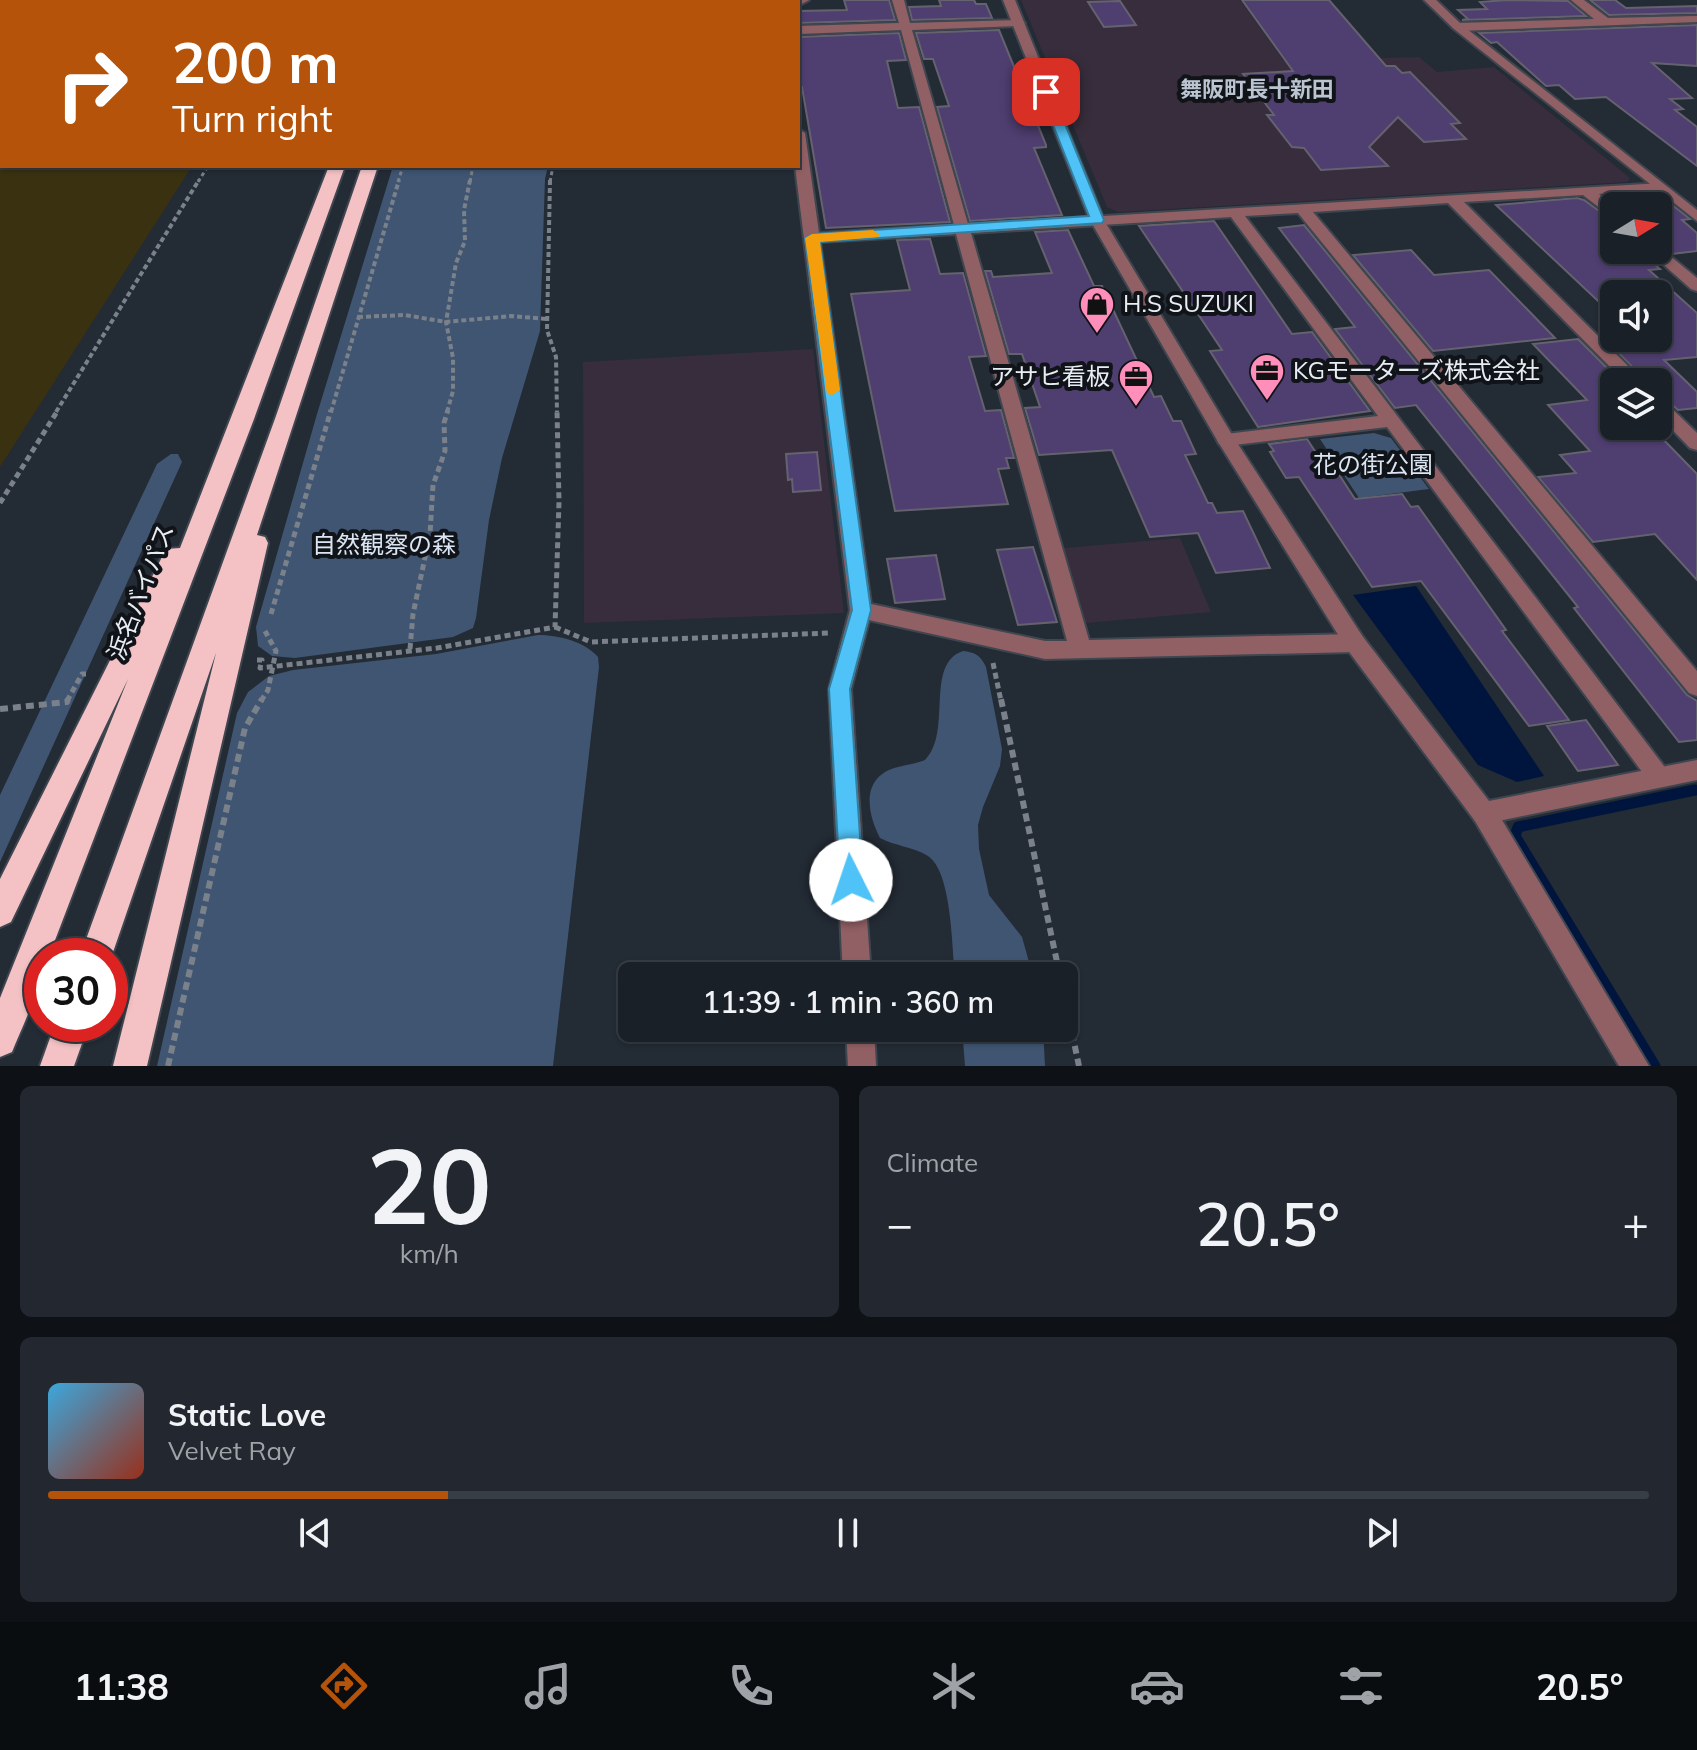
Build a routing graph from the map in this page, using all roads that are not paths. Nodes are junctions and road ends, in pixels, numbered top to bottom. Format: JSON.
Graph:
{"nodes":[{"id":1,"x":898,"y":0,"type":"edge"},
{"id":2,"x":1009,"y":0,"type":"edge"},
{"id":3,"x":1430,"y":0,"type":"edge"},
{"id":4,"x":1577,"y":0,"type":"edge"},
{"id":5,"x":1697,"y":19,"type":"edge"},
{"id":6,"x":1605,"y":22,"type":"junction"},
{"id":7,"x":1019,"y":23,"type":"junction"},
{"id":8,"x":903,"y":27,"type":"junction"},
{"id":9,"x":1458,"y":27,"type":"junction"},
{"id":10,"x":800,"y":30,"type":"edge"},
{"id":11,"x":800,"y":148,"type":"edge"},
{"id":12,"x":336,"y":168,"type":"edge"},
{"id":13,"x":369,"y":168,"type":"edge"},
{"id":14,"x":1657,"y":186,"type":"junction"},
{"id":15,"x":1586,"y":190,"type":"junction"},
{"id":16,"x":1451,"y":198,"type":"junction"},
{"id":17,"x":1600,"y":202,"type":"edge"},
{"id":18,"x":1301,"y":207,"type":"junction"},
{"id":19,"x":1234,"y":211,"type":"junction"},
{"id":20,"x":1696,"y":215,"type":"edge"},
{"id":21,"x":1097,"y":220,"type":"junction"},
{"id":22,"x":961,"y":229,"type":"junction"},
{"id":23,"x":812,"y":238,"type":"junction"},
{"id":24,"x":1671,"y":264,"type":"edge"},
{"id":25,"x":1697,"y":286,"type":"edge"},
{"id":26,"x":1621,"y":368,"type":"edge"},
{"id":27,"x":287,"y":416,"type":"junction"},
{"id":28,"x":243,"y":419,"type":"junction"},
{"id":29,"x":1672,"y":419,"type":"edge"},
{"id":30,"x":1391,"y":421,"type":"junction"},
{"id":31,"x":1226,"y":440,"type":"junction"},
{"id":32,"x":1697,"y":444,"type":"edge"},
{"id":33,"x":858,"y":621,"type":"junction"},
{"id":34,"x":1355,"y":643,"type":"junction"},
{"id":35,"x":1081,"y":651,"type":"junction"},
{"id":36,"x":1697,"y":687,"type":"edge"},
{"id":37,"x":1697,"y":770,"type":"edge"},
{"id":38,"x":1659,"y":777,"type":"junction"},
{"id":39,"x":1484,"y":813,"type":"junction"},
{"id":40,"x":0,"y":912,"type":"edge"},
{"id":41,"x":102,"y":938,"type":"edge"},
{"id":42,"x":856,"y":962,"type":"edge"},
{"id":43,"x":0,"y":1040,"type":"edge"},
{"id":44,"x":66,"y":1042,"type":"edge"},
{"id":45,"x":861,"y":1042,"type":"edge"},
{"id":46,"x":57,"y":1066,"type":"edge"},
{"id":47,"x":130,"y":1066,"type":"edge"},
{"id":48,"x":862,"y":1066,"type":"edge"},
{"id":49,"x":1635,"y":1066,"type":"edge"}],
"edges":[{"from":1,"to":8,"type":"street"},
{"from":2,"to":7,"type":"street"},
{"from":3,"to":9,"type":"street"},
{"from":4,"to":6,"type":"street"},
{"from":5,"to":6,"type":"street"},
{"from":6,"to":9,"type":"street"},
{"from":7,"to":8,"type":"street"},
{"from":7,"to":21,"type":"street"},
{"from":8,"to":10,"type":"street"},
{"from":8,"to":22,"type":"street"},
{"from":9,"to":14,"type":"street"},
{"from":11,"to":23,"type":"street"},
{"from":12,"to":28,"type":"highway","name":"浜名バイパス"},
{"from":13,"to":27,"type":"highway"},
{"from":14,"to":15,"type":"street"},
{"from":14,"to":20,"type":"street"},
{"from":15,"to":16,"type":"street"},
{"from":15,"to":17,"type":"street"},
{"from":16,"to":18,"type":"street"},
{"from":16,"to":26,"type":"street"},
{"from":18,"to":19,"type":"street"},
{"from":18,"to":36,"type":"street"},
{"from":19,"to":21,"type":"street"},
{"from":19,"to":30,"type":"street"},
{"from":21,"to":22,"type":"street"},
{"from":21,"to":31,"type":"street"},
{"from":22,"to":23,"type":"street"},
{"from":22,"to":35,"type":"street"},
{"from":23,"to":33,"type":"street"},
{"from":24,"to":25,"type":"street"},
{"from":27,"to":41,"type":"highway"},
{"from":27,"to":47,"type":"highway"},
{"from":28,"to":40,"type":"highway"},
{"from":28,"to":43,"type":"highway","name":"浜名バイパス"},
{"from":29,"to":32,"type":"street"},
{"from":30,"to":31,"type":"street"},
{"from":30,"to":38,"type":"street"},
{"from":31,"to":34,"type":"street"},
{"from":33,"to":35,"type":"street"},
{"from":33,"to":42,"type":"street"},
{"from":34,"to":35,"type":"street"},
{"from":34,"to":39,"type":"street"},
{"from":37,"to":38,"type":"street"},
{"from":38,"to":39,"type":"street"},
{"from":39,"to":49,"type":"street"},
{"from":44,"to":46,"type":"highway"},
{"from":45,"to":48,"type":"street"}]}
